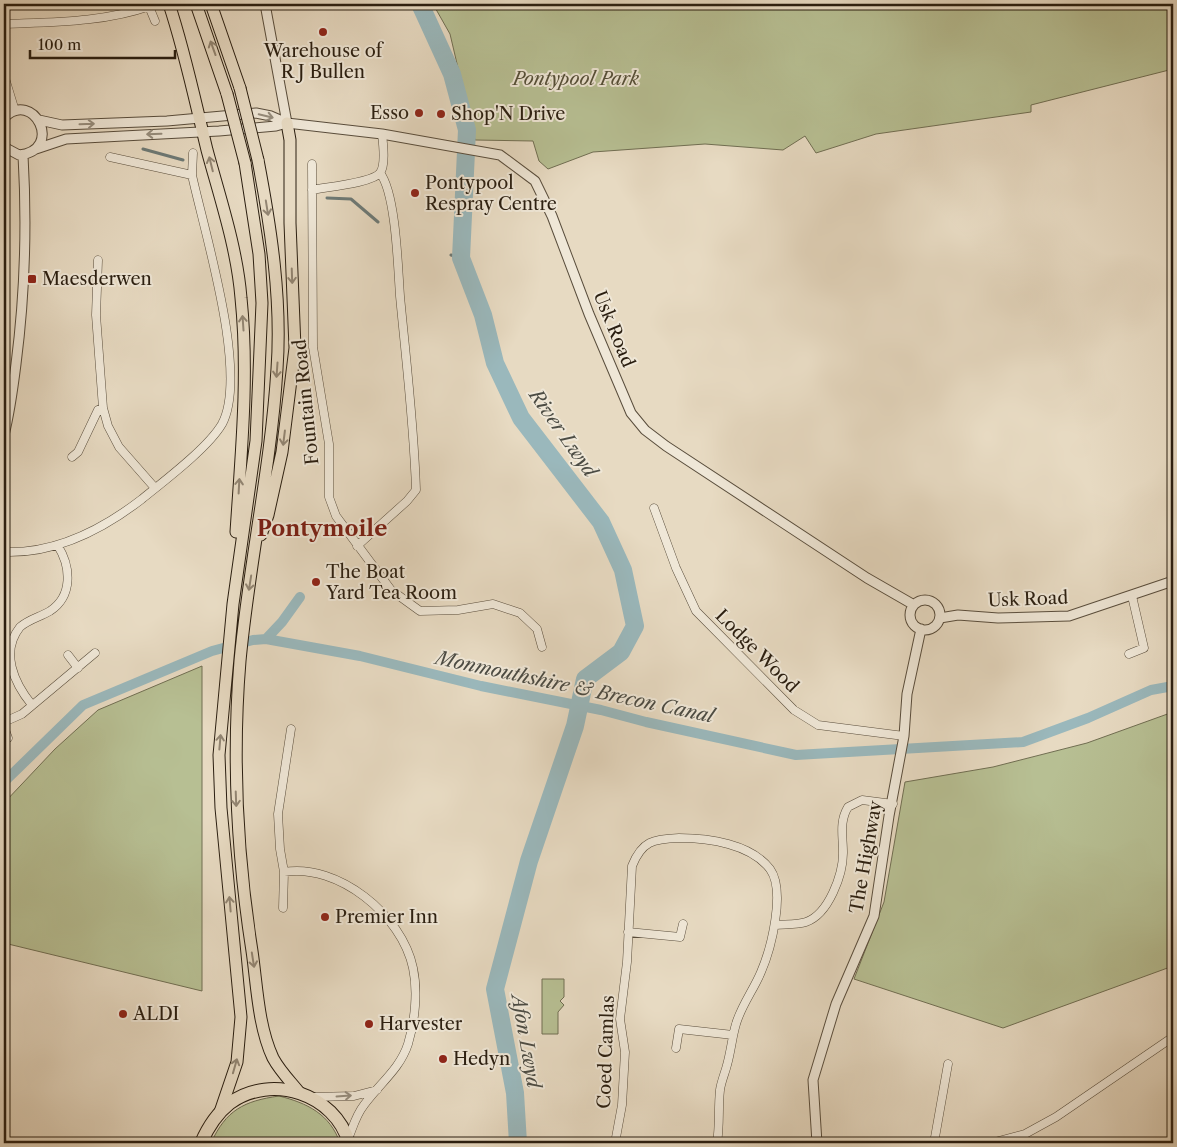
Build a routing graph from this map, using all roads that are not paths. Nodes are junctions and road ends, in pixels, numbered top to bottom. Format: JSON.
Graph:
{"nodes":[{"id":1,"x":169,"y":4,"type":"edge"},
{"id":2,"x":196,"y":4,"type":"edge"},
{"id":3,"x":211,"y":4,"type":"edge"},
{"id":4,"x":265,"y":4,"type":"edge"},
{"id":5,"x":149,"y":5,"type":"edge"},
{"id":6,"x":155,"y":21,"type":"dead end"},
{"id":7,"x":8,"y":24,"type":"dead end"},
{"id":8,"x":4,"y":75,"type":"edge"},
{"id":9,"x":16,"y":111,"type":"junction"},
{"id":10,"x":4,"y":118,"type":"edge"},
{"id":11,"x":199,"y":118,"type":"junction"},
{"id":12,"x":39,"y":120,"type":"junction"},
{"id":13,"x":287,"y":123,"type":"junction"},
{"id":14,"x":203,"y":132,"type":"junction"},
{"id":15,"x":382,"y":134,"type":"junction"},
{"id":16,"x":4,"y":148,"type":"edge"},
{"id":17,"x":36,"y":149,"type":"junction"},
{"id":18,"x":193,"y":153,"type":"dead end"},
{"id":19,"x":23,"y":155,"type":"junction"},
{"id":20,"x":110,"y":157,"type":"dead end"},
{"id":21,"x":312,"y":164,"type":"dead end"},
{"id":22,"x":380,"y":173,"type":"junction"},
{"id":23,"x":192,"y":174,"type":"junction"},
{"id":24,"x":312,"y":190,"type":"junction"},
{"id":25,"x":98,"y":260,"type":"dead end"},
{"id":26,"x":103,"y":408,"type":"junction"},
{"id":27,"x":4,"y":435,"type":"edge"},
{"id":28,"x":72,"y":457,"type":"dead end"},
{"id":29,"x":155,"y":488,"type":"junction"},
{"id":30,"x":654,"y":508,"type":"dead end"},
{"id":31,"x":58,"y":546,"type":"junction"},
{"id":32,"x":357,"y":546,"type":"junction"},
{"id":33,"x":4,"y":552,"type":"edge"},
{"id":34,"x":254,"y":554,"type":"junction"},
{"id":35,"x":1173,"y":581,"type":"edge"},
{"id":36,"x":1132,"y":596,"type":"junction"},
{"id":37,"x":233,"y":604,"type":"junction"},
{"id":38,"x":914,"y":605,"type":"junction"},
{"id":39,"x":940,"y":618,"type":"junction"},
{"id":40,"x":921,"y":629,"type":"junction"},
{"id":41,"x":542,"y":647,"type":"dead end"},
{"id":42,"x":96,"y":653,"type":"dead end"},
{"id":43,"x":68,"y":654,"type":"dead end"},
{"id":44,"x":1130,"y":654,"type":"dead end"},
{"id":45,"x":78,"y":668,"type":"junction"},
{"id":46,"x":32,"y":705,"type":"junction"},
{"id":47,"x":4,"y":722,"type":"edge"},
{"id":48,"x":4,"y":727,"type":"edge"},
{"id":49,"x":291,"y":729,"type":"dead end"},
{"id":50,"x":904,"y":736,"type":"junction"},
{"id":51,"x":8,"y":738,"type":"dead end"},
{"id":52,"x":893,"y":804,"type":"junction"},
{"id":53,"x":284,"y":872,"type":"junction"},
{"id":54,"x":284,"y":908,"type":"dead end"},
{"id":55,"x":683,"y":924,"type":"dead end"},
{"id":56,"x":775,"y":925,"type":"junction"},
{"id":57,"x":628,"y":932,"type":"junction"},
{"id":58,"x":733,"y":1035,"type":"junction"},
{"id":59,"x":1173,"y":1037,"type":"edge"},
{"id":60,"x":676,"y":1048,"type":"dead end"},
{"id":61,"x":948,"y":1064,"type":"dead end"},
{"id":62,"x":377,"y":1090,"type":"junction"},
{"id":63,"x":305,"y":1095,"type":"junction"},
{"id":64,"x":220,"y":1112,"type":"junction"},
{"id":65,"x":349,"y":1141,"type":"edge"},
{"id":66,"x":201,"y":1143,"type":"edge"},
{"id":67,"x":615,"y":1143,"type":"edge"},
{"id":68,"x":717,"y":1143,"type":"edge"},
{"id":69,"x":817,"y":1143,"type":"edge"},
{"id":70,"x":934,"y":1143,"type":"edge"},
{"id":71,"x":991,"y":1143,"type":"edge"}],
"edges":[{"from":1,"to":11,"type":"main road"},
{"from":37,"to":2,"type":"main road","one_way":true,"bridge":true},
{"from":3,"to":34,"type":"main road","one_way":true,"bridge":true},
{"from":4,"to":13,"type":"street"},
{"from":5,"to":6,"type":"street"},
{"from":5,"to":7,"type":"street"},
{"from":8,"to":9,"type":"street"},
{"from":9,"to":10,"type":"street"},
{"from":9,"to":12,"type":"street"},
{"from":12,"to":11,"type":"street","one_way":true},
{"from":11,"to":13,"type":"street","one_way":true},
{"from":11,"to":14,"type":"main road"},
{"from":12,"to":17,"type":"street"},
{"from":13,"to":14,"type":"street"},
{"from":13,"to":15,"type":"street","name":"Usk Road"},
{"from":13,"to":34,"type":"main road","one_way":true},
{"from":14,"to":17,"type":"street","one_way":true},
{"from":37,"to":14,"type":"main road","one_way":true},
{"from":15,"to":22,"type":"street"},
{"from":15,"to":38,"type":"street","name":"Usk Road"},
{"from":16,"to":19,"type":"street"},
{"from":17,"to":19,"type":"street"},
{"from":18,"to":23,"type":"street"},
{"from":19,"to":27,"type":"street"},
{"from":20,"to":23,"type":"street"},
{"from":21,"to":24,"type":"street","name":"Fountain Road"},
{"from":22,"to":24,"type":"street"},
{"from":22,"to":32,"type":"street"},
{"from":23,"to":29,"type":"street"},
{"from":24,"to":32,"type":"street","name":"Fountain Road"},
{"from":25,"to":26,"type":"street"},
{"from":26,"to":28,"type":"street"},
{"from":26,"to":29,"type":"street"},
{"from":29,"to":31,"type":"street"},
{"from":30,"to":50,"type":"street","name":"Lodge Wood"},
{"from":31,"to":33,"type":"street"},
{"from":31,"to":46,"type":"street"},
{"from":32,"to":41,"type":"street","name":"Fountain Road"},
{"from":34,"to":63,"type":"main road","one_way":true},
{"from":35,"to":36,"type":"street","name":"Usk Road"},
{"from":36,"to":39,"type":"street","name":"Usk Road"},
{"from":36,"to":44,"type":"street"},
{"from":64,"to":37,"type":"main road","one_way":true},
{"from":38,"to":39,"type":"street","name":"Usk Road"},
{"from":38,"to":40,"type":"street"},
{"from":39,"to":40,"type":"street","name":"Usk Road"},
{"from":40,"to":50,"type":"street","name":"The Highway"},
{"from":42,"to":45,"type":"street"},
{"from":43,"to":45,"type":"street"},
{"from":45,"to":46,"type":"street"},
{"from":46,"to":47,"type":"street"},
{"from":48,"to":51,"type":"street"},
{"from":49,"to":53,"type":"street"},
{"from":50,"to":52,"type":"street","name":"The Highway"},
{"from":52,"to":56,"type":"street"},
{"from":52,"to":69,"type":"street","name":"The Highway"},
{"from":53,"to":54,"type":"street"},
{"from":53,"to":62,"type":"street"},
{"from":55,"to":57,"type":"street"},
{"from":56,"to":57,"type":"street","name":"Coed Camlas"},
{"from":56,"to":58,"type":"street","name":"Coed Camlas"},
{"from":57,"to":67,"type":"street","name":"Coed Camlas"},
{"from":58,"to":60,"type":"street"},
{"from":58,"to":68,"type":"street","name":"Coed Camlas"},
{"from":59,"to":71,"type":"street"},
{"from":61,"to":70,"type":"street"},
{"from":63,"to":62,"type":"street","one_way":true},
{"from":62,"to":65,"type":"street"},
{"from":63,"to":64,"type":"highway"},
{"from":63,"to":65,"type":"highway"},
{"from":64,"to":66,"type":"highway"}]}
